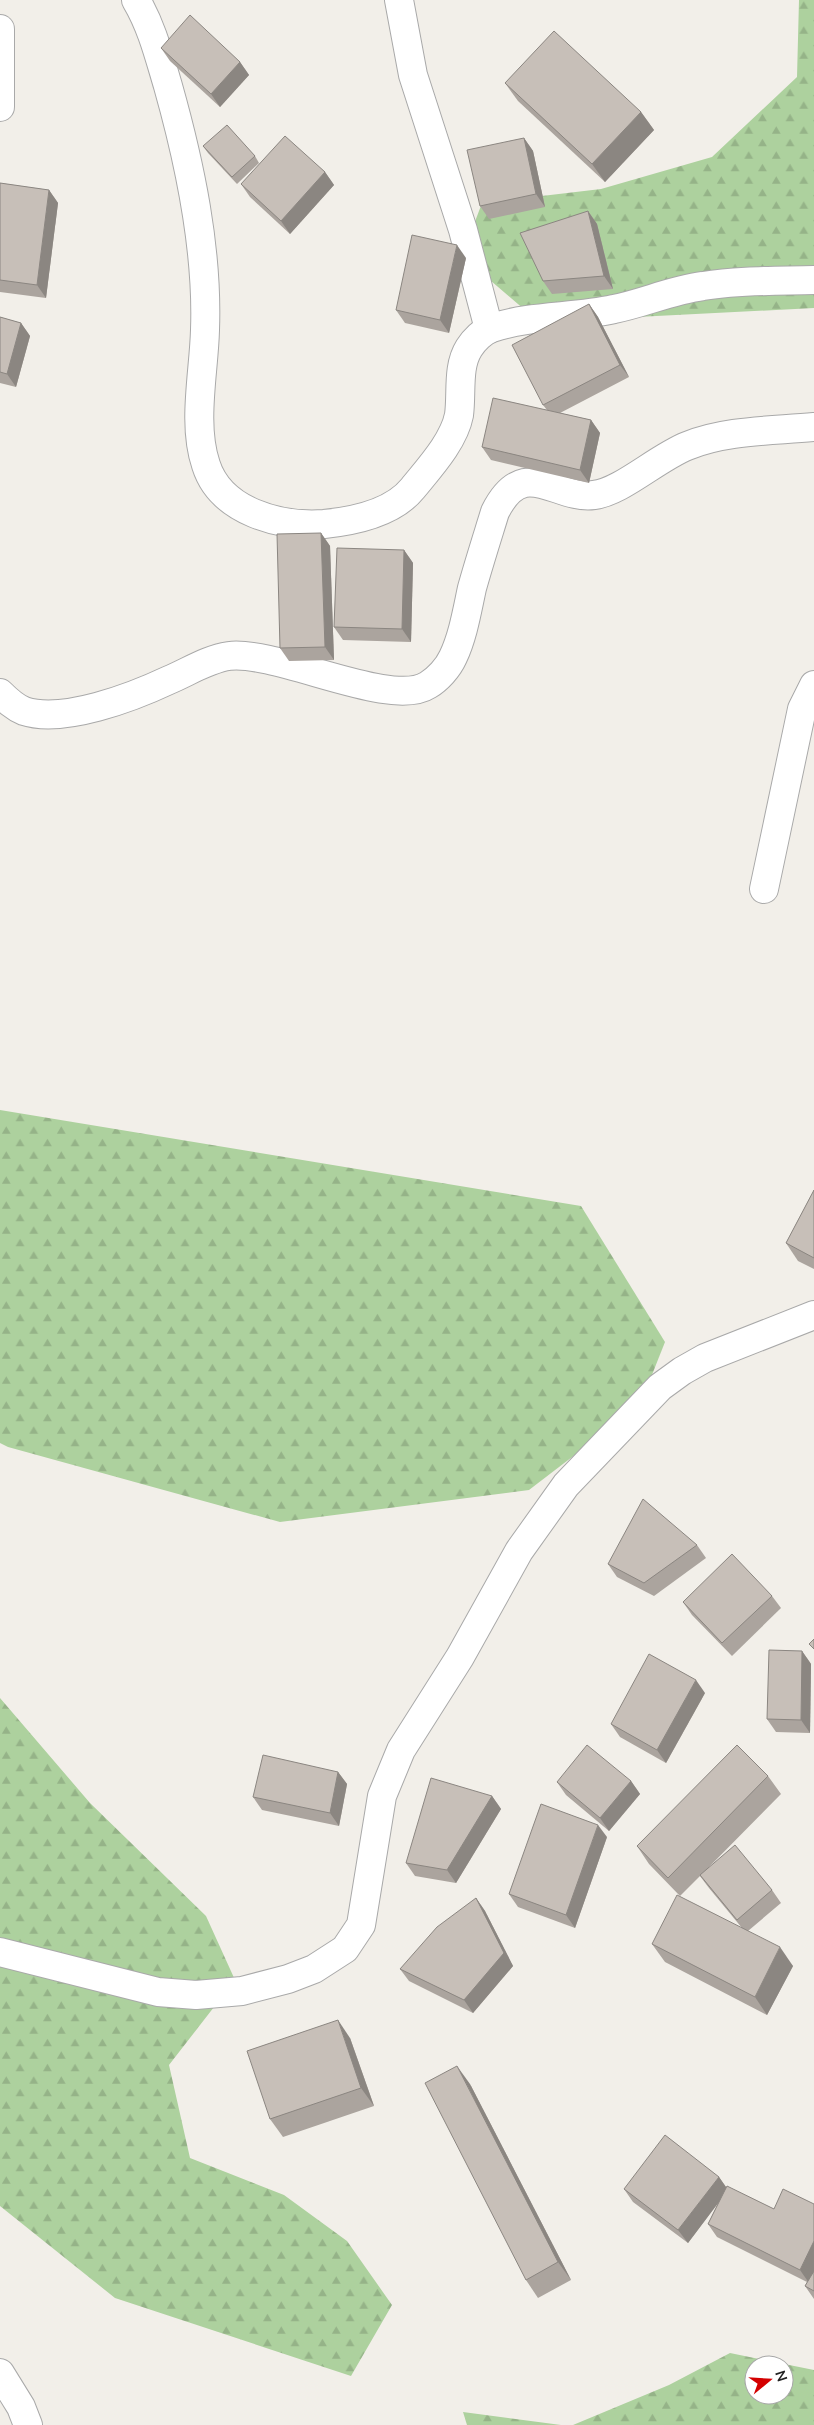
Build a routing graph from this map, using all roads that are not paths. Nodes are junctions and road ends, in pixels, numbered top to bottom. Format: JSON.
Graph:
{"nodes":[{"id":1,"x":136,"y":0,"type":"edge"},
{"id":2,"x":400,"y":0,"type":"edge"},
{"id":3,"x":0,"y":29,"type":"edge"},
{"id":4,"x":0,"y":107,"type":"edge"},
{"id":5,"x":814,"y":280,"type":"edge"},
{"id":6,"x":489,"y":329,"type":"junction"},
{"id":7,"x":814,"y":427,"type":"edge"},
{"id":8,"x":814,"y":685,"type":"edge"},
{"id":9,"x":0,"y":693,"type":"edge"},
{"id":10,"x":764,"y":889,"type":"dead end"},
{"id":11,"x":814,"y":1315,"type":"edge"},
{"id":12,"x":0,"y":1952,"type":"edge"},
{"id":13,"x":0,"y":2373,"type":"edge"},
{"id":14,"x":28,"y":2425,"type":"edge"}],
"edges":[{"from":1,"to":6,"type":"street"},
{"from":2,"to":6,"type":"street"},
{"from":3,"to":4,"type":"street"},
{"from":5,"to":6,"type":"street"},
{"from":7,"to":9,"type":"street"},
{"from":8,"to":10,"type":"street"},
{"from":11,"to":12,"type":"street"},
{"from":13,"to":14,"type":"street"}]}
